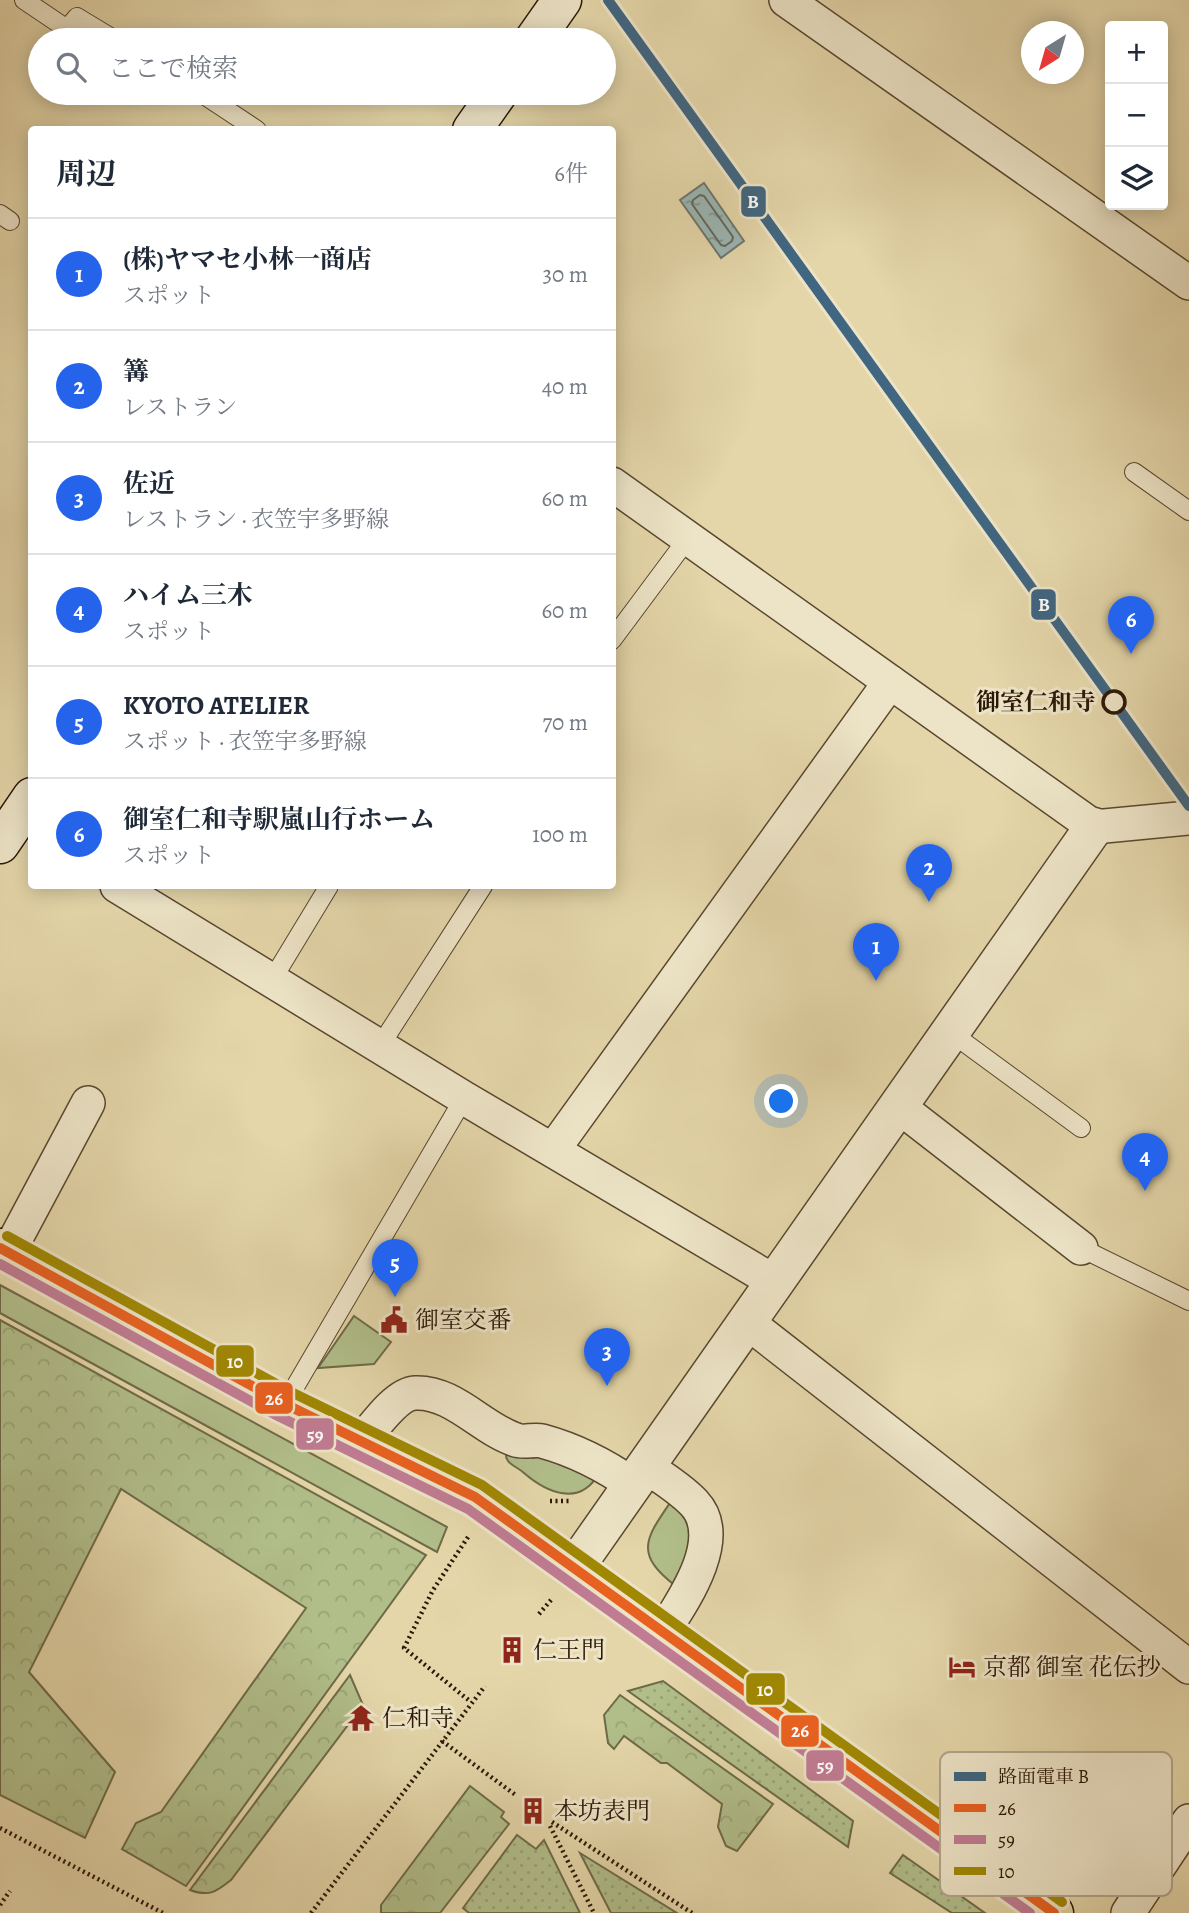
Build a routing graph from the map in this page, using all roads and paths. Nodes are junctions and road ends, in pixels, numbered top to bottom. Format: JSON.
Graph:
{"nodes":[{"id":1,"x":24,"y":0,"type":"edge"},
{"id":2,"x":562,"y":0,"type":"edge"},
{"id":3,"x":786,"y":0,"type":"edge"},
{"id":4,"x":66,"y":28,"type":"edge"},
{"id":5,"x":68,"y":28,"type":"edge"},
{"id":6,"x":95,"y":28,"type":"edge"},
{"id":7,"x":542,"y":28,"type":"edge"},
{"id":8,"x":219,"y":105,"type":"edge"},
{"id":9,"x":490,"y":105,"type":"edge"},
{"id":10,"x":251,"y":126,"type":"edge"},
{"id":11,"x":475,"y":126,"type":"edge"},
{"id":12,"x":1189,"y":283,"type":"edge"},
{"id":13,"x":1134,"y":472,"type":"dead end"},
{"id":14,"x":616,"y":487,"type":"edge"},
{"id":15,"x":1189,"y":511,"type":"edge"},
{"id":16,"x":688,"y":538,"type":"junction"},
{"id":17,"x":616,"y":635,"type":"edge"},
{"id":18,"x":890,"y":682,"type":"junction"},
{"id":19,"x":1189,"y":818,"type":"edge"},
{"id":20,"x":1094,"y":827,"type":"junction"},
{"id":21,"x":122,"y":889,"type":"edge"},
{"id":22,"x":328,"y":889,"type":"edge"},
{"id":23,"x":481,"y":889,"type":"edge"},
{"id":24,"x":272,"y":980,"type":"junction"},
{"id":25,"x":950,"y":1032,"type":"junction"},
{"id":26,"x":380,"y":1046,"type":"junction"},
{"id":27,"x":464,"y":1098,"type":"junction"},
{"id":28,"x":88,"y":1103,"type":"dead end"},
{"id":29,"x":898,"y":1106,"type":"junction"},
{"id":30,"x":1082,"y":1128,"type":"dead end"},
{"id":31,"x":553,"y":1150,"type":"junction"},
{"id":32,"x":1081,"y":1248,"type":"joint"},
{"id":33,"x":4,"y":1251,"type":"edge"},
{"id":34,"x":775,"y":1282,"type":"junction"},
{"id":35,"x":1189,"y":1301,"type":"edge"},
{"id":36,"x":747,"y":1322,"type":"junction"},
{"id":37,"x":285,"y":1404,"type":"junction"},
{"id":38,"x":361,"y":1442,"type":"junction"},
{"id":39,"x":640,"y":1476,"type":"junction"},
{"id":40,"x":469,"y":1536,"type":"dead end"},
{"id":41,"x":575,"y":1567,"type":"junction"},
{"id":42,"x":551,"y":1600,"type":"dead end"},
{"id":43,"x":539,"y":1614,"type":"dead end"},
{"id":44,"x":663,"y":1632,"type":"junction"},
{"id":45,"x":1189,"y":1667,"type":"edge"},
{"id":46,"x":485,"y":1686,"type":"dead end"},
{"id":47,"x":472,"y":1702,"type":"junction"},
{"id":48,"x":442,"y":1741,"type":"junction"},
{"id":49,"x":517,"y":1796,"type":"dead end"},
{"id":50,"x":1189,"y":1821,"type":"edge"},
{"id":51,"x":0,"y":1828,"type":"edge"},
{"id":52,"x":940,"y":1831,"type":"edge"},
{"id":53,"x":1172,"y":1847,"type":"edge"},
{"id":54,"x":10,"y":1891,"type":"dead end"},
{"id":55,"x":1030,"y":1896,"type":"edge"},
{"id":56,"x":1139,"y":1896,"type":"edge"},
{"id":57,"x":0,"y":1905,"type":"edge"},
{"id":58,"x":163,"y":1913,"type":"edge"},
{"id":59,"x":311,"y":1913,"type":"edge"},
{"id":60,"x":594,"y":1913,"type":"edge"},
{"id":61,"x":692,"y":1913,"type":"edge"},
{"id":62,"x":1054,"y":1913,"type":"edge"},
{"id":63,"x":1128,"y":1913,"type":"edge"}],
"edges":[{"from":1,"to":4,"type":"lane"},
{"from":2,"to":7,"type":"street"},
{"from":3,"to":12,"type":"street"},
{"from":5,"to":6,"type":"lane"},
{"from":8,"to":10,"type":"lane"},
{"from":9,"to":11,"type":"street"},
{"from":13,"to":15,"type":"lane"},
{"from":14,"to":16,"type":"street"},
{"from":16,"to":17,"type":"lane"},
{"from":16,"to":18,"type":"street"},
{"from":18,"to":20,"type":"street"},
{"from":18,"to":31,"type":"street"},
{"from":19,"to":20,"type":"street"},
{"from":20,"to":25,"type":"street"},
{"from":21,"to":24,"type":"street"},
{"from":22,"to":24,"type":"lane"},
{"from":23,"to":26,"type":"lane"},
{"from":24,"to":26,"type":"street"},
{"from":25,"to":29,"type":"street"},
{"from":25,"to":30,"type":"lane"},
{"from":26,"to":27,"type":"street"},
{"from":27,"to":31,"type":"street"},
{"from":27,"to":37,"type":"lane"},
{"from":28,"to":33,"type":"street"},
{"from":29,"to":32,"type":"street"},
{"from":29,"to":34,"type":"street"},
{"from":31,"to":34,"type":"street"},
{"from":32,"to":35,"type":"lane"},
{"from":33,"to":37,"type":"main road"},
{"from":34,"to":36,"type":"street"},
{"from":36,"to":39,"type":"street"},
{"from":36,"to":45,"type":"street"},
{"from":37,"to":38,"type":"main road"},
{"from":38,"to":39,"type":"street"},
{"from":38,"to":41,"type":"main road"},
{"from":39,"to":41,"type":"street"},
{"from":39,"to":44,"type":"street"},
{"from":40,"to":47,"type":"path"},
{"from":41,"to":44,"type":"main road"},
{"from":42,"to":43,"type":"path"},
{"from":44,"to":52,"type":"main road"},
{"from":46,"to":47,"type":"path"},
{"from":47,"to":48,"type":"path"},
{"from":48,"to":49,"type":"path"},
{"from":48,"to":59,"type":"path"},
{"from":50,"to":53,"type":"street"},
{"from":51,"to":58,"type":"path"},
{"from":54,"to":57,"type":"path"},
{"from":55,"to":62,"type":"main road"},
{"from":56,"to":63,"type":"street"},
{"from":60,"to":61,"type":"path"}]}
